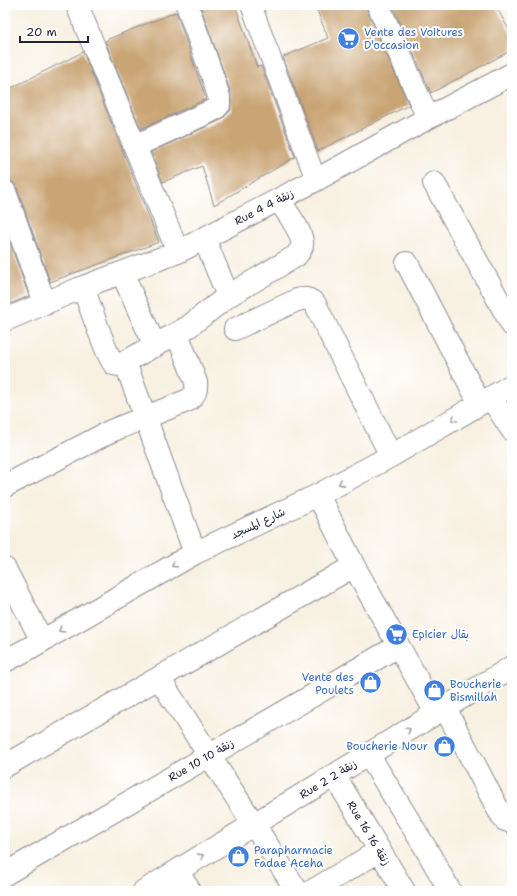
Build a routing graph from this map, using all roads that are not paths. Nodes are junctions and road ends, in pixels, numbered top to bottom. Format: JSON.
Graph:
{"nodes":[{"id":1,"x":78,"y":5,"type":"edge"},
{"id":2,"x":187,"y":5,"type":"edge"},
{"id":3,"x":251,"y":5,"type":"edge"},
{"id":4,"x":378,"y":5,"type":"edge"},
{"id":5,"x":512,"y":74,"type":"edge"},
{"id":6,"x":428,"y":118,"type":"junction"},
{"id":7,"x":135,"y":146,"type":"junction"},
{"id":8,"x":316,"y":180,"type":"junction"},
{"id":9,"x":434,"y":183,"type":"dead end"},
{"id":10,"x":5,"y":192,"type":"edge"},
{"id":11,"x":279,"y":200,"type":"junction"},
{"id":12,"x":204,"y":238,"type":"junction"},
{"id":13,"x":178,"y":252,"type":"junction"},
{"id":14,"x":407,"y":262,"type":"dead end"},
{"id":15,"x":122,"y":273,"type":"junction"},
{"id":16,"x":83,"y":287,"type":"junction"},
{"id":17,"x":228,"y":296,"type":"junction"},
{"id":18,"x":45,"y":304,"type":"junction"},
{"id":19,"x":5,"y":320,"type":"edge"},
{"id":20,"x":512,"y":325,"type":"edge"},
{"id":21,"x":235,"y":329,"type":"dead end"},
{"id":22,"x":177,"y":334,"type":"junction"},
{"id":23,"x":155,"y":346,"type":"junction"},
{"id":24,"x":126,"y":362,"type":"junction"},
{"id":25,"x":512,"y":385,"type":"edge"},
{"id":26,"x":485,"y":401,"type":"junction"},
{"id":27,"x":146,"y":416,"type":"junction"},
{"id":28,"x":512,"y":430,"type":"edge"},
{"id":29,"x":391,"y":456,"type":"junction"},
{"id":30,"x":5,"y":486,"type":"edge"},
{"id":31,"x":318,"y":495,"type":"junction"},
{"id":32,"x":195,"y":553,"type":"junction"},
{"id":33,"x":354,"y":566,"type":"junction"},
{"id":34,"x":5,"y":569,"type":"edge"},
{"id":35,"x":42,"y":641,"type":"junction"},
{"id":36,"x":398,"y":646,"type":"junction"},
{"id":37,"x":5,"y":661,"type":"edge"},
{"id":38,"x":512,"y":667,"type":"edge"},
{"id":39,"x":159,"y":678,"type":"junction"},
{"id":40,"x":440,"y":710,"type":"junction"},
{"id":41,"x":368,"y":754,"type":"junction"},
{"id":42,"x":209,"y":756,"type":"junction"},
{"id":43,"x":5,"y":766,"type":"edge"},
{"id":44,"x":334,"y":775,"type":"junction"},
{"id":45,"x":512,"y":822,"type":"edge"},
{"id":46,"x":253,"y":824,"type":"junction"},
{"id":47,"x":379,"y":851,"type":"junction"},
{"id":48,"x":176,"y":871,"type":"junction"},
{"id":49,"x":5,"y":874,"type":"edge"},
{"id":50,"x":144,"y":891,"type":"edge"},
{"id":51,"x":190,"y":891,"type":"edge"},
{"id":52,"x":297,"y":891,"type":"edge"},
{"id":53,"x":312,"y":891,"type":"edge"},
{"id":54,"x":404,"y":891,"type":"edge"},
{"id":55,"x":450,"y":891,"type":"edge"}],
"edges":[{"from":1,"to":7,"type":"street"},
{"from":2,"to":7,"type":"street"},
{"from":3,"to":8,"type":"street"},
{"from":4,"to":6,"type":"street"},
{"from":5,"to":6,"type":"street","name":"Rue 4 زنقة 4"},
{"from":6,"to":8,"type":"street","name":"Rue 4 زنقة 4"},
{"from":7,"to":13,"type":"street"},
{"from":8,"to":11,"type":"street","name":"Rue 4 زنقة 4"},
{"from":9,"to":20,"type":"street"},
{"from":10,"to":18,"type":"street"},
{"from":11,"to":12,"type":"street","name":"Rue 4 زنقة 4"},
{"from":11,"to":17,"type":"street"},
{"from":12,"to":13,"type":"street","name":"Rue 4 زنقة 4"},
{"from":12,"to":17,"type":"street"},
{"from":13,"to":15,"type":"street","name":"Rue 4 زنقة 4"},
{"from":14,"to":26,"type":"street"},
{"from":15,"to":16,"type":"street","name":"Rue 4 زنقة 4"},
{"from":15,"to":23,"type":"street"},
{"from":16,"to":18,"type":"street","name":"Rue 4 زنقة 4"},
{"from":16,"to":24,"type":"street"},
{"from":17,"to":22,"type":"street"},
{"from":18,"to":19,"type":"street","name":"Rue 4 زنقة 4"},
{"from":21,"to":29,"type":"street"},
{"from":22,"to":23,"type":"street"},
{"from":22,"to":27,"type":"street"},
{"from":23,"to":24,"type":"street"},
{"from":24,"to":27,"type":"street"},
{"from":25,"to":26,"type":"street","name":"شارع المسجد"},
{"from":26,"to":28,"type":"street"},
{"from":26,"to":29,"type":"street","name":"شارع المسجد","one_way":true},
{"from":27,"to":30,"type":"street"},
{"from":27,"to":32,"type":"street"},
{"from":29,"to":31,"type":"street","name":"شارع المسجد","one_way":true},
{"from":31,"to":32,"type":"street","name":"شارع المسجد"},
{"from":31,"to":33,"type":"street"},
{"from":32,"to":35,"type":"street","name":"شارع المسجد","one_way":true},
{"from":33,"to":36,"type":"street"},
{"from":33,"to":39,"type":"street"},
{"from":34,"to":35,"type":"street"},
{"from":35,"to":37,"type":"street","name":"شارع المسجد"},
{"from":36,"to":40,"type":"street"},
{"from":36,"to":42,"type":"street","name":"Rue 10 زنقة 10"},
{"from":38,"to":40,"type":"street","name":"Rue 2 زنقة 2"},
{"from":39,"to":42,"type":"street"},
{"from":39,"to":43,"type":"street"},
{"from":41,"to":40,"type":"street","name":"Rue 2 زنقة 2","one_way":true},
{"from":40,"to":45,"type":"street"},
{"from":41,"to":44,"type":"street","name":"Rue 2 زنقة 2"},
{"from":41,"to":55,"type":"street"},
{"from":42,"to":46,"type":"street"},
{"from":42,"to":49,"type":"street","name":"Rue 10 زنقة 10"},
{"from":44,"to":46,"type":"street","name":"Rue 2 زنقة 2"},
{"from":44,"to":47,"type":"street","name":"Rue 16 زنقة 16"},
{"from":48,"to":46,"type":"street","name":"Rue 2 زنقة 2","one_way":true},
{"from":46,"to":52,"type":"street"},
{"from":47,"to":53,"type":"street"},
{"from":47,"to":54,"type":"street","name":"Rue 16 زنقة 16"},
{"from":48,"to":50,"type":"street","name":"Rue 2 زنقة 2"},
{"from":48,"to":51,"type":"street"}]}
